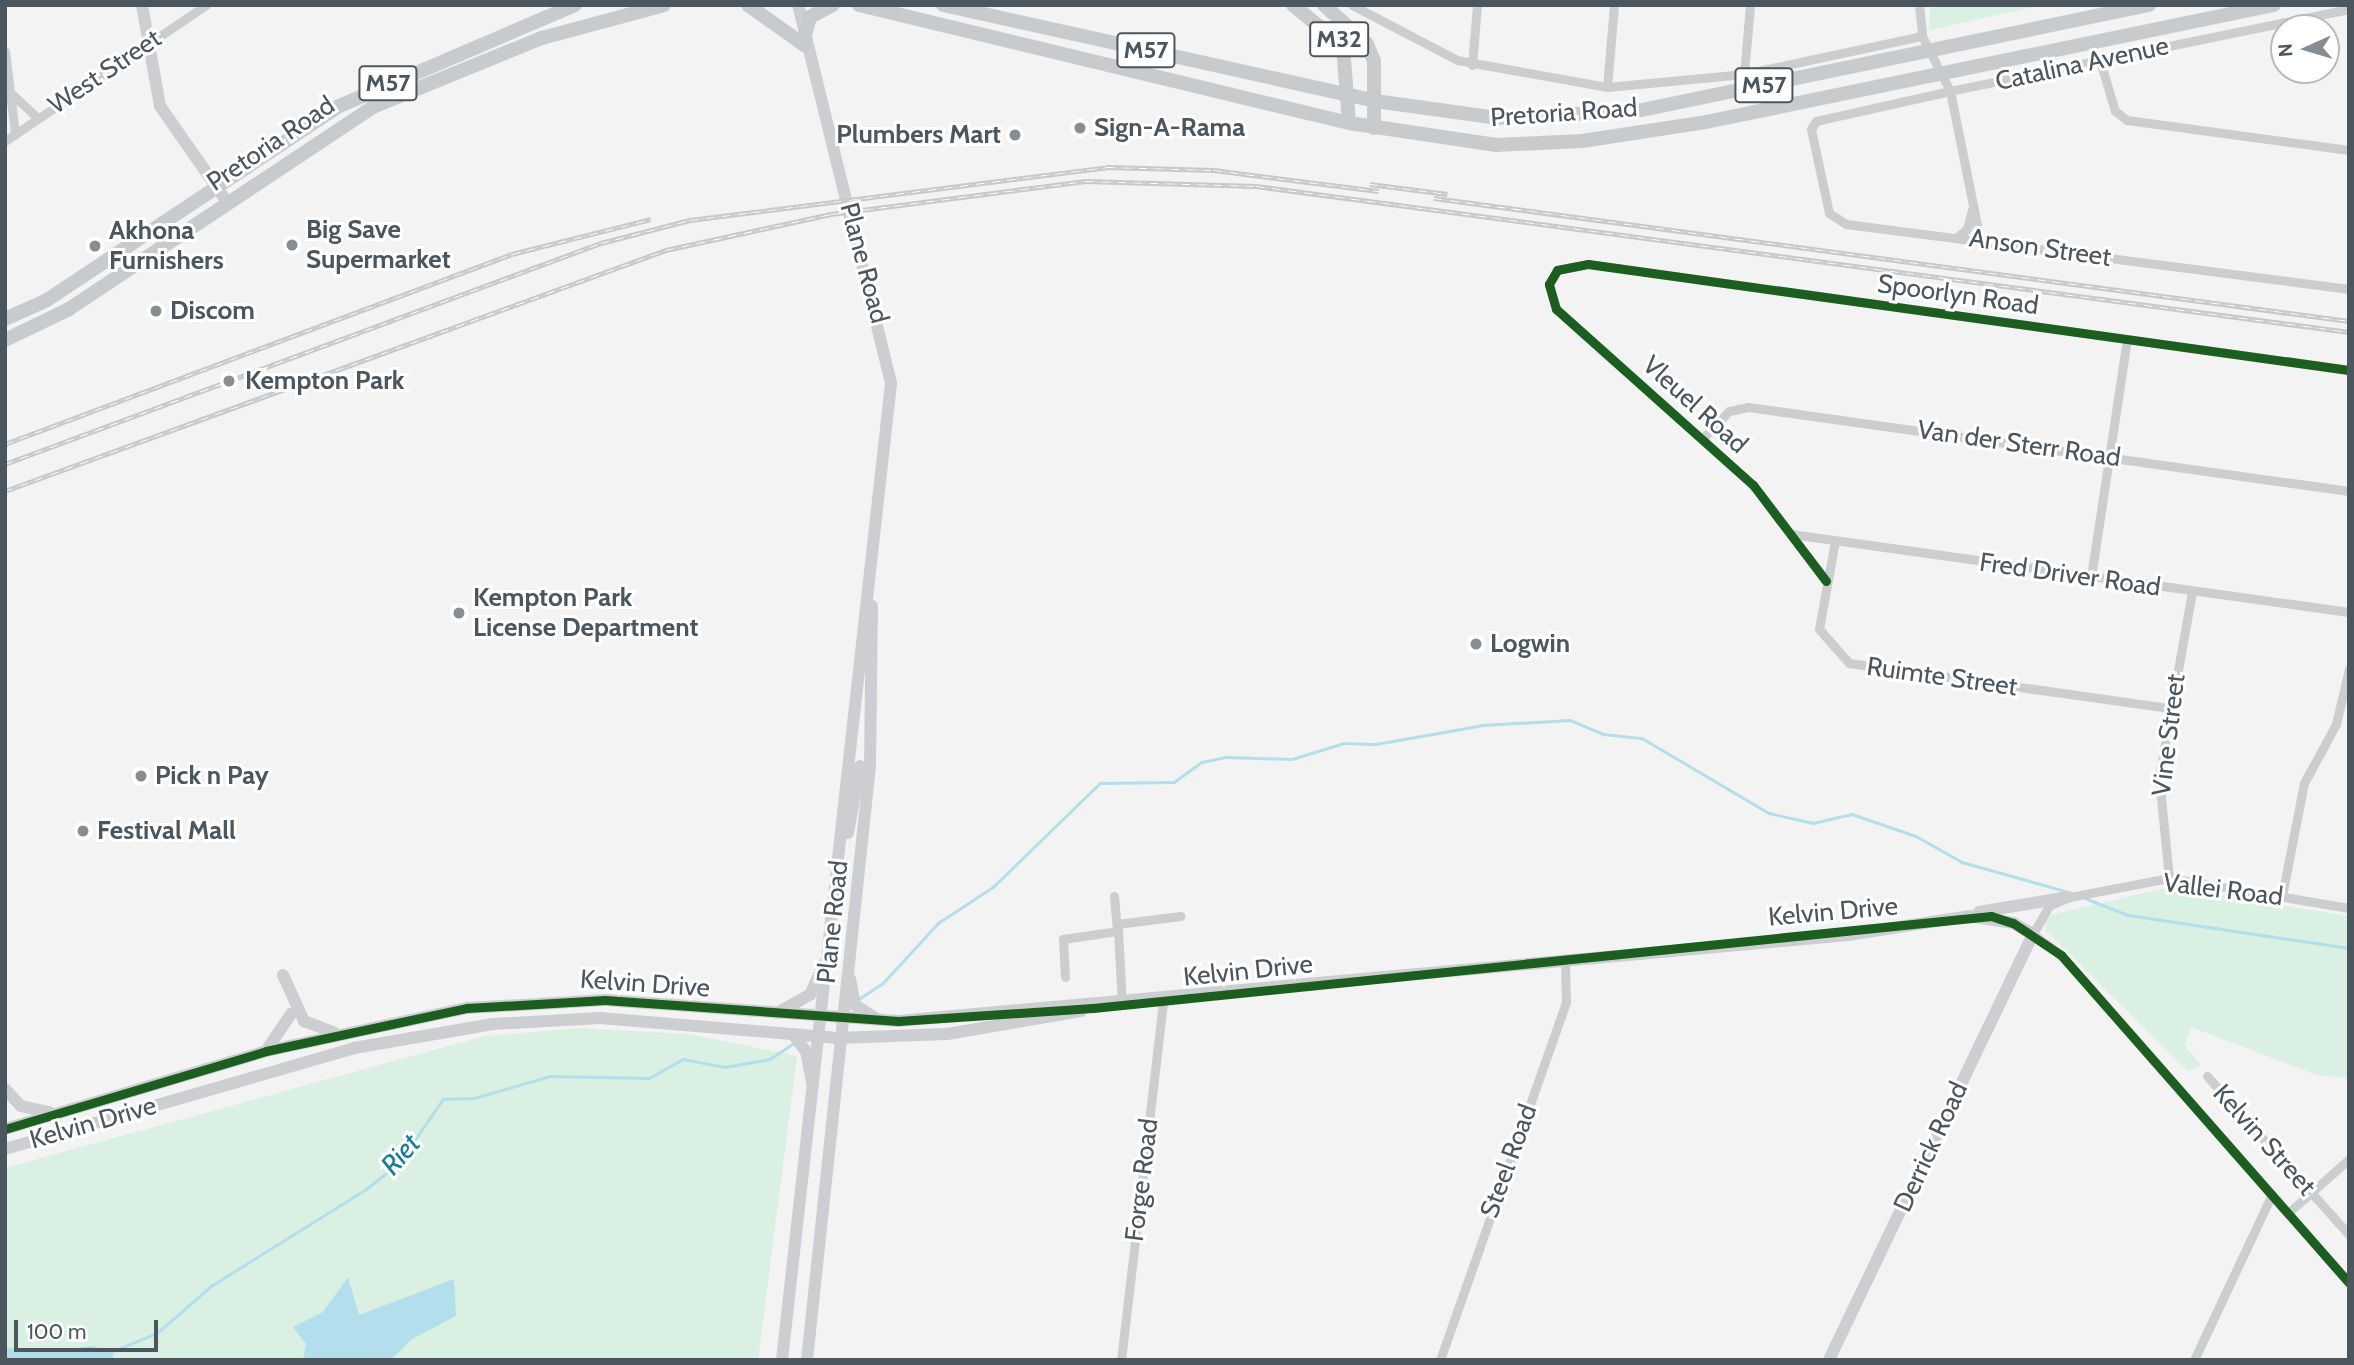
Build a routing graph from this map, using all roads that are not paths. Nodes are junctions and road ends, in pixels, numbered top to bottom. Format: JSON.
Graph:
{"nodes":[{"id":1,"x":142,"y":5,"type":"edge"},
{"id":2,"x":206,"y":5,"type":"edge"},
{"id":3,"x":575,"y":5,"type":"edge"},
{"id":4,"x":664,"y":5,"type":"edge"},
{"id":5,"x":748,"y":5,"type":"edge"},
{"id":6,"x":798,"y":5,"type":"edge"},
{"id":7,"x":833,"y":5,"type":"edge"},
{"id":8,"x":859,"y":5,"type":"edge"},
{"id":9,"x":943,"y":5,"type":"edge"},
{"id":10,"x":1293,"y":5,"type":"edge"},
{"id":11,"x":1324,"y":5,"type":"edge"},
{"id":12,"x":1352,"y":5,"type":"edge"},
{"id":13,"x":1477,"y":5,"type":"edge"},
{"id":14,"x":1614,"y":5,"type":"edge"},
{"id":15,"x":1749,"y":5,"type":"edge"},
{"id":16,"x":1919,"y":5,"type":"edge"},
{"id":17,"x":2149,"y":5,"type":"edge"},
{"id":18,"x":2274,"y":5,"type":"edge"},
{"id":19,"x":643,"y":7,"type":"edge"},
{"id":20,"x":2349,"y":9,"type":"edge"},
{"id":21,"x":1922,"y":36,"type":"junction"},
{"id":22,"x":148,"y":42,"type":"junction"},
{"id":23,"x":804,"y":44,"type":"junction"},
{"id":24,"x":1147,"y":50,"type":"junction"},
{"id":25,"x":1928,"y":50,"type":"junction"},
{"id":26,"x":5,"y":51,"type":"edge"},
{"id":27,"x":2100,"y":61,"type":"junction"},
{"id":28,"x":1349,"y":62,"type":"junction"},
{"id":29,"x":1472,"y":65,"type":"junction"},
{"id":30,"x":1138,"y":69,"type":"junction"},
{"id":31,"x":1744,"y":74,"type":"junction"},
{"id":32,"x":1941,"y":74,"type":"junction"},
{"id":33,"x":1607,"y":87,"type":"junction"},
{"id":34,"x":1325,"y":89,"type":"junction"},
{"id":35,"x":1950,"y":91,"type":"junction"},
{"id":36,"x":12,"y":93,"type":"junction"},
{"id":37,"x":1349,"y":94,"type":"junction"},
{"id":38,"x":1375,"y":101,"type":"junction"},
{"id":39,"x":38,"y":118,"type":"junction"},
{"id":40,"x":1816,"y":121,"type":"joint"},
{"id":41,"x":1349,"y":123,"type":"junction"},
{"id":42,"x":1374,"y":128,"type":"junction"},
{"id":43,"x":15,"y":134,"type":"junction"},
{"id":44,"x":5,"y":141,"type":"edge"},
{"id":45,"x":2349,"y":150,"type":"edge"},
{"id":46,"x":217,"y":190,"type":"junction"},
{"id":47,"x":227,"y":202,"type":"junction"},
{"id":48,"x":1973,"y":206,"type":"junction"},
{"id":49,"x":1957,"y":237,"type":"junction"},
{"id":50,"x":1980,"y":240,"type":"junction"},
{"id":51,"x":1563,"y":266,"type":"joint"},
{"id":52,"x":2349,"y":289,"type":"edge"},
{"id":53,"x":5,"y":319,"type":"edge"},
{"id":54,"x":5,"y":340,"type":"edge"},
{"id":55,"x":2127,"y":340,"type":"junction"},
{"id":56,"x":2349,"y":370,"type":"edge"},
{"id":57,"x":1702,"y":439,"type":"junction"},
{"id":58,"x":2110,"y":457,"type":"junction"},
{"id":59,"x":2349,"y":491,"type":"edge"},
{"id":60,"x":877,"y":526,"type":"junction"},
{"id":61,"x":1791,"y":534,"type":"junction"},
{"id":62,"x":1835,"y":541,"type":"junction"},
{"id":63,"x":2091,"y":577,"type":"junction"},
{"id":64,"x":1826,"y":581,"type":"junction"},
{"id":65,"x":2192,"y":592,"type":"junction"},
{"id":66,"x":2349,"y":612,"type":"edge"},
{"id":67,"x":2349,"y":669,"type":"edge"},
{"id":68,"x":2170,"y":708,"type":"junction"},
{"id":69,"x":860,"y":766,"type":"dead end"},
{"id":70,"x":839,"y":871,"type":"junction"},
{"id":71,"x":2169,"y":878,"type":"junction"},
{"id":72,"x":1114,"y":896,"type":"dead end"},
{"id":73,"x":2281,"y":896,"type":"junction"},
{"id":74,"x":2069,"y":897,"type":"junction"},
{"id":75,"x":2349,"y":908,"type":"edge"},
{"id":76,"x":1180,"y":916,"type":"dead end"},
{"id":77,"x":1969,"y":916,"type":"junction"},
{"id":78,"x":1117,"y":927,"type":"junction"},
{"id":79,"x":2033,"y":934,"type":"junction"},
{"id":80,"x":831,"y":939,"type":"junction"},
{"id":81,"x":847,"y":958,"type":"junction"},
{"id":82,"x":1565,"y":961,"type":"junction"},
{"id":83,"x":283,"y":975,"type":"dead end"},
{"id":84,"x":1065,"y":977,"type":"dead end"},
{"id":85,"x":1163,"y":1000,"type":"junction"},
{"id":86,"x":1122,"y":1005,"type":"junction"},
{"id":87,"x":1093,"y":1008,"type":"junction"},
{"id":88,"x":291,"y":1014,"type":"dead end"},
{"id":89,"x":762,"y":1016,"type":"junction"},
{"id":90,"x":824,"y":1019,"type":"junction"},
{"id":91,"x":839,"y":1019,"type":"junction"},
{"id":92,"x":887,"y":1021,"type":"junction"},
{"id":93,"x":338,"y":1034,"type":"junction"},
{"id":94,"x":793,"y":1034,"type":"junction"},
{"id":95,"x":821,"y":1036,"type":"junction"},
{"id":96,"x":837,"y":1038,"type":"junction"},
{"id":97,"x":266,"y":1052,"type":"junction"},
{"id":98,"x":2207,"y":1076,"type":"dead end"},
{"id":99,"x":5,"y":1089,"type":"edge"},
{"id":100,"x":815,"y":1099,"type":"junction"},
{"id":101,"x":57,"y":1112,"type":"junction"},
{"id":102,"x":5,"y":1129,"type":"edge"},
{"id":103,"x":5,"y":1149,"type":"edge"},
{"id":104,"x":2349,"y":1159,"type":"edge"},
{"id":105,"x":2311,"y":1192,"type":"junction"},
{"id":106,"x":2272,"y":1194,"type":"junction"},
{"id":107,"x":2288,"y":1213,"type":"junction"},
{"id":108,"x":2349,"y":1235,"type":"edge"},
{"id":109,"x":2349,"y":1283,"type":"edge"},
{"id":110,"x":782,"y":1360,"type":"edge"},
{"id":111,"x":807,"y":1360,"type":"edge"},
{"id":112,"x":1121,"y":1360,"type":"edge"},
{"id":113,"x":1440,"y":1360,"type":"edge"},
{"id":114,"x":1829,"y":1360,"type":"edge"},
{"id":115,"x":2194,"y":1360,"type":"edge"}],
"edges":[{"from":1,"to":22,"type":"street"},
{"from":2,"to":22,"type":"street","name":"West Street"},
{"from":3,"to":46,"type":"main road","name":"Pretoria Road","number":"M57"},
{"from":4,"to":19,"type":"main road","name":"Pretoria Road","number":"M57"},
{"from":5,"to":23,"type":"main road"},
{"from":6,"to":23,"type":"street","name":"Plane Road"},
{"from":7,"to":23,"type":"main road"},
{"from":8,"to":30,"type":"main road","name":"Pretoria Road","number":"M57"},
{"from":9,"to":24,"type":"main road","name":"Pretoria Road","number":"M57"},
{"from":10,"to":28,"type":"main road","number":"M32"},
{"from":11,"to":38,"type":"main road","number":"M32"},
{"from":12,"to":29,"type":"street"},
{"from":13,"to":29,"type":"street"},
{"from":14,"to":33,"type":"street"},
{"from":15,"to":31,"type":"street"},
{"from":16,"to":21,"type":"street"},
{"from":17,"to":25,"type":"main road","name":"Pretoria Road","number":"M57"},
{"from":18,"to":32,"type":"main road","name":"Pretoria Road","number":"M57"},
{"from":19,"to":47,"type":"main road","name":"Pretoria Road","number":"M57"},
{"from":20,"to":27,"type":"street","name":"Catalina Avenue"},
{"from":21,"to":25,"type":"street"},
{"from":21,"to":31,"type":"street"},
{"from":22,"to":39,"type":"street","name":"West Street"},
{"from":22,"to":46,"type":"street"},
{"from":23,"to":60,"type":"street","name":"Plane Road"},
{"from":24,"to":30,"type":"main road"},
{"from":24,"to":34,"type":"main road","name":"Pretoria Road","number":"M57"},
{"from":25,"to":32,"type":"street"},
{"from":25,"to":38,"type":"main road","name":"Pretoria Road","number":"M57"},
{"from":26,"to":36,"type":"street"},
{"from":27,"to":35,"type":"street","name":"Catalina Avenue"},
{"from":27,"to":45,"type":"street"},
{"from":28,"to":34,"type":"main road"},
{"from":28,"to":37,"type":"main road","number":"M32"},
{"from":29,"to":33,"type":"street"},
{"from":30,"to":41,"type":"main road","name":"Pretoria Road","number":"M57"},
{"from":31,"to":33,"type":"street"},
{"from":32,"to":35,"type":"street"},
{"from":32,"to":42,"type":"main road","name":"Pretoria Road","number":"M57"},
{"from":34,"to":37,"type":"main road","name":"Pretoria Road","number":"M57"},
{"from":35,"to":40,"type":"street","name":"Catalina Avenue"},
{"from":35,"to":48,"type":"street"},
{"from":36,"to":39,"type":"street"},
{"from":36,"to":43,"type":"street"},
{"from":37,"to":38,"type":"main road","name":"Pretoria Road","number":"M57"},
{"from":37,"to":41,"type":"main road","number":"M32"},
{"from":38,"to":42,"type":"main road","number":"M32"},
{"from":39,"to":43,"type":"street","name":"West Street"},
{"from":40,"to":49,"type":"street","name":"Anson Street"},
{"from":41,"to":42,"type":"main road","name":"Pretoria Road","number":"M57"},
{"from":43,"to":44,"type":"street","name":"West Street"},
{"from":46,"to":47,"type":"street"},
{"from":46,"to":53,"type":"main road","name":"Pretoria Road","number":"M57"},
{"from":47,"to":54,"type":"main road","name":"Pretoria Road","number":"M57"},
{"from":48,"to":49,"type":"street"},
{"from":48,"to":50,"type":"street"},
{"from":49,"to":50,"type":"street","name":"Anson Street"},
{"from":50,"to":52,"type":"street","name":"Anson Street"},
{"from":51,"to":55,"type":"street","name":"Spoorlyn Road"},
{"from":51,"to":57,"type":"street","name":"Vleuel Road"},
{"from":55,"to":56,"type":"street","name":"Spoorlyn Road"},
{"from":55,"to":58,"type":"street"},
{"from":57,"to":58,"type":"street","name":"Van der Sterr Road"},
{"from":57,"to":61,"type":"street","name":"Vleuel Road"},
{"from":58,"to":59,"type":"street","name":"Van der Sterr Road"},
{"from":58,"to":63,"type":"street"},
{"from":60,"to":70,"type":"street","name":"Plane Road"},
{"from":60,"to":81,"type":"street","name":"Plane Road"},
{"from":61,"to":62,"type":"street","name":"Fred Driver Road"},
{"from":61,"to":64,"type":"street","name":"Vleuel Road"},
{"from":62,"to":63,"type":"street","name":"Fred Driver Road"},
{"from":62,"to":64,"type":"street","name":"Ruimte Street"},
{"from":63,"to":65,"type":"street","name":"Fred Driver Road"},
{"from":64,"to":68,"type":"street","name":"Ruimte Street"},
{"from":65,"to":66,"type":"street","name":"Fred Driver Road"},
{"from":65,"to":68,"type":"street","name":"Vine Street"},
{"from":67,"to":73,"type":"street"},
{"from":68,"to":71,"type":"street","name":"Vine Street"},
{"from":69,"to":70,"type":"street"},
{"from":70,"to":80,"type":"street","name":"Plane Road"},
{"from":71,"to":73,"type":"street","name":"Vallei Road"},
{"from":71,"to":74,"type":"street","name":"Vallei Road"},
{"from":72,"to":78,"type":"street"},
{"from":73,"to":75,"type":"street","name":"Vallei Road"},
{"from":74,"to":77,"type":"street"},
{"from":74,"to":79,"type":"street","name":"Vallei Road"},
{"from":76,"to":78,"type":"street"},
{"from":77,"to":79,"type":"street","name":"Kelvin Drive"},
{"from":77,"to":82,"type":"street","name":"Kelvin Drive"},
{"from":78,"to":84,"type":"street"},
{"from":78,"to":86,"type":"street"},
{"from":79,"to":106,"type":"street","name":"Kelvin Drive"},
{"from":79,"to":114,"type":"street","name":"Derrick Road"},
{"from":80,"to":89,"type":"street"},
{"from":80,"to":90,"type":"street","name":"Plane Road"},
{"from":81,"to":91,"type":"street","name":"Plane Road"},
{"from":81,"to":92,"type":"street"},
{"from":82,"to":85,"type":"street","name":"Kelvin Drive"},
{"from":82,"to":113,"type":"street","name":"Steel Road"},
{"from":83,"to":93,"type":"street"},
{"from":85,"to":86,"type":"street","name":"Kelvin Drive"},
{"from":85,"to":112,"type":"street","name":"Forge Road"},
{"from":86,"to":87,"type":"street","name":"Kelvin Drive"},
{"from":87,"to":92,"type":"street","name":"Kelvin Drive"},
{"from":87,"to":96,"type":"street","name":"Kelvin Drive"},
{"from":88,"to":97,"type":"street"},
{"from":89,"to":90,"type":"street","name":"Kelvin Drive"},
{"from":89,"to":93,"type":"street","name":"Kelvin Drive"},
{"from":90,"to":91,"type":"street","name":"Kelvin Drive"},
{"from":90,"to":95,"type":"street","name":"Plane Road"},
{"from":91,"to":92,"type":"street","name":"Kelvin Drive"},
{"from":91,"to":96,"type":"street","name":"Plane Road"},
{"from":93,"to":97,"type":"street","name":"Kelvin Drive"},
{"from":94,"to":95,"type":"street","name":"Kelvin Drive"},
{"from":94,"to":100,"type":"street"},
{"from":94,"to":103,"type":"street","name":"Kelvin Drive"},
{"from":95,"to":96,"type":"street","name":"Kelvin Drive"},
{"from":95,"to":100,"type":"street","name":"Plane Road"},
{"from":96,"to":111,"type":"street","name":"Plane Road"},
{"from":97,"to":101,"type":"street","name":"Kelvin Drive"},
{"from":98,"to":105,"type":"street","name":"Kelvin Street"},
{"from":99,"to":101,"type":"street"},
{"from":100,"to":110,"type":"street","name":"Plane Road"},
{"from":101,"to":102,"type":"street","name":"Kelvin Drive"},
{"from":104,"to":105,"type":"street"},
{"from":105,"to":107,"type":"street"},
{"from":105,"to":108,"type":"street","name":"Kelvin Street"},
{"from":106,"to":107,"type":"street","name":"Kelvin Drive"},
{"from":106,"to":115,"type":"street"},
{"from":107,"to":109,"type":"street","name":"Kelvin Drive"}]}
